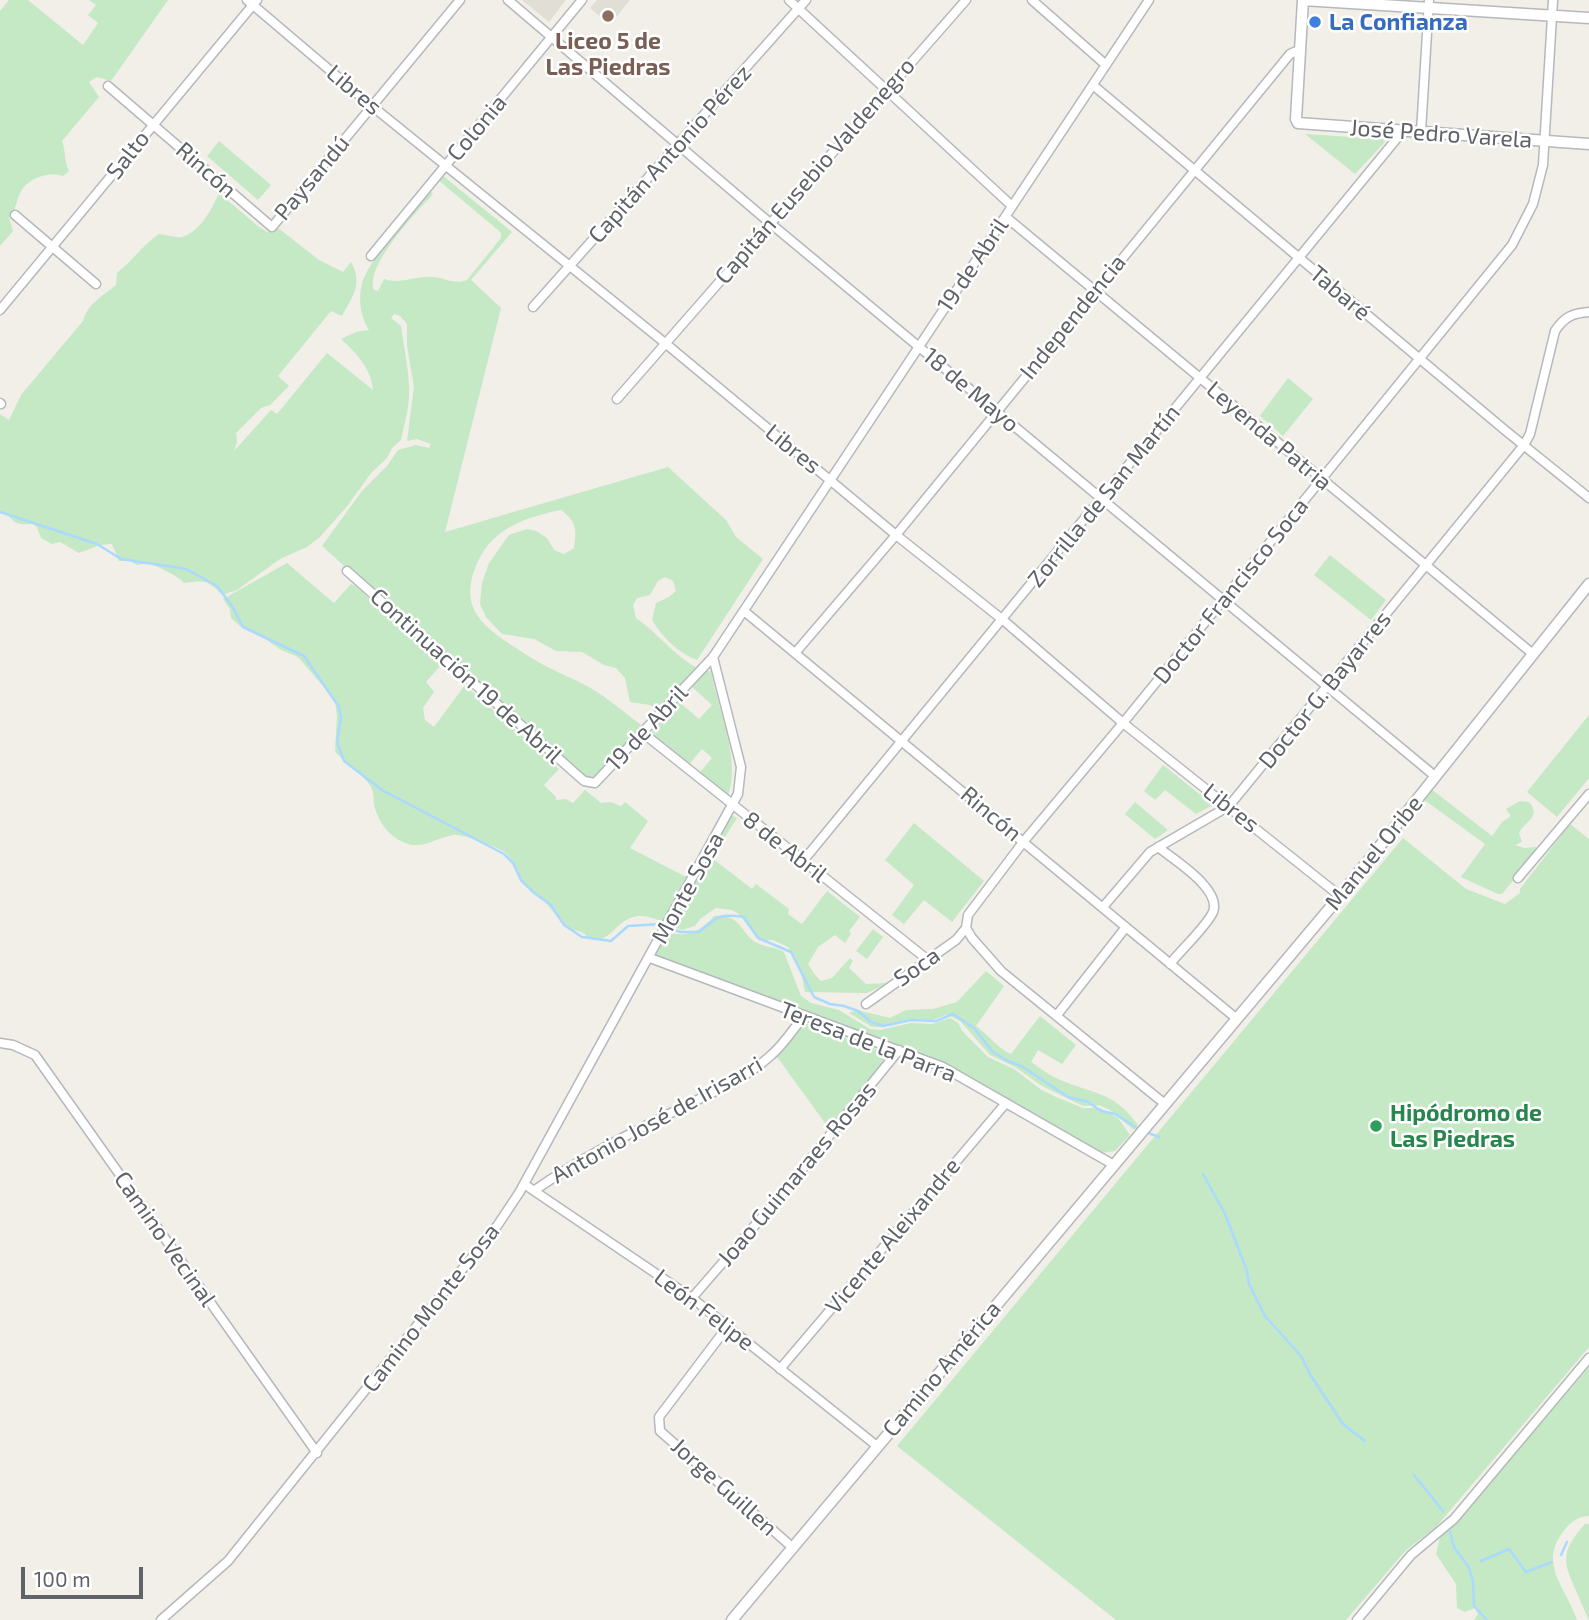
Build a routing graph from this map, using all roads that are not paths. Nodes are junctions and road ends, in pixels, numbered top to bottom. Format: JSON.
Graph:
{"nodes":[{"id":1,"x":460,"y":0,"type":"edge"},
{"id":2,"x":508,"y":0,"type":"edge"},
{"id":3,"x":582,"y":0,"type":"edge"},
{"id":4,"x":789,"y":0,"type":"edge"},
{"id":5,"x":806,"y":0,"type":"edge"},
{"id":6,"x":966,"y":0,"type":"edge"},
{"id":7,"x":1032,"y":0,"type":"edge"},
{"id":8,"x":1149,"y":0,"type":"edge"},
{"id":9,"x":1303,"y":0,"type":"edge"},
{"id":10,"x":1553,"y":0,"type":"edge"},
{"id":11,"x":252,"y":2,"type":"edge"},
{"id":12,"x":1429,"y":4,"type":"edge"},
{"id":13,"x":798,"y":9,"type":"junction"},
{"id":14,"x":1552,"y":15,"type":"junction"},
{"id":15,"x":1589,"y":18,"type":"edge"},
{"id":16,"x":551,"y":37,"type":"junction"},
{"id":17,"x":1299,"y":50,"type":"junction"},
{"id":18,"x":1107,"y":65,"type":"junction"},
{"id":19,"x":108,"y":86,"type":"dead end"},
{"id":20,"x":1094,"y":86,"type":"junction"},
{"id":21,"x":886,"y":90,"type":"junction"},
{"id":22,"x":372,"y":106,"type":"junction"},
{"id":23,"x":153,"y":124,"type":"junction"},
{"id":24,"x":1403,"y":131,"type":"junction"},
{"id":25,"x":1420,"y":132,"type":"junction"},
{"id":26,"x":1544,"y":141,"type":"junction"},
{"id":27,"x":1589,"y":144,"type":"edge"},
{"id":28,"x":679,"y":145,"type":"junction"},
{"id":29,"x":446,"y":166,"type":"junction"},
{"id":30,"x":1194,"y":170,"type":"junction"},
{"id":31,"x":1012,"y":206,"type":"junction"},
{"id":32,"x":15,"y":215,"type":"dead end"},
{"id":33,"x":1006,"y":217,"type":"junction"},
{"id":34,"x":770,"y":223,"type":"junction"},
{"id":35,"x":272,"y":226,"type":"joint"},
{"id":36,"x":54,"y":248,"type":"junction"},
{"id":37,"x":371,"y":256,"type":"dead end"},
{"id":38,"x":1298,"y":259,"type":"junction"},
{"id":39,"x":569,"y":265,"type":"junction"},
{"id":40,"x":96,"y":284,"type":"dead end"},
{"id":41,"x":1094,"y":291,"type":"junction"},
{"id":42,"x":533,"y":307,"type":"dead end"},
{"id":43,"x":0,"y":310,"type":"edge"},
{"id":44,"x":1589,"y":312,"type":"edge"},
{"id":45,"x":665,"y":343,"type":"junction"},
{"id":46,"x":919,"y":347,"type":"junction"},
{"id":47,"x":1419,"y":359,"type":"junction"},
{"id":48,"x":1200,"y":379,"type":"junction"},
{"id":49,"x":617,"y":400,"type":"dead end"},
{"id":50,"x":996,"y":412,"type":"junction"},
{"id":51,"x":1524,"y":445,"type":"junction"},
{"id":52,"x":830,"y":479,"type":"junction"},
{"id":53,"x":1321,"y":480,"type":"junction"},
{"id":54,"x":1589,"y":498,"type":"edge"},
{"id":55,"x":1101,"y":499,"type":"junction"},
{"id":56,"x":895,"y":535,"type":"junction"},
{"id":57,"x":1426,"y":567,"type":"junction"},
{"id":58,"x":347,"y":571,"type":"dead end"},
{"id":59,"x":1589,"y":584,"type":"edge"},
{"id":60,"x":1222,"y":601,"type":"junction"},
{"id":61,"x":744,"y":611,"type":"junction"},
{"id":62,"x":1003,"y":620,"type":"junction"},
{"id":63,"x":796,"y":652,"type":"junction"},
{"id":64,"x":1533,"y":654,"type":"junction"},
{"id":65,"x":713,"y":657,"type":"junction"},
{"id":66,"x":1328,"y":687,"type":"junction"},
{"id":67,"x":1123,"y":723,"type":"junction"},
{"id":68,"x":643,"y":733,"type":"junction"},
{"id":69,"x":902,"y":740,"type":"junction"},
{"id":70,"x":1436,"y":777,"type":"junction"},
{"id":71,"x":584,"y":781,"type":"joint"},
{"id":72,"x":1589,"y":794,"type":"edge"},
{"id":73,"x":733,"y":806,"type":"junction"},
{"id":74,"x":1229,"y":806,"type":"junction"},
{"id":75,"x":1024,"y":841,"type":"junction"},
{"id":76,"x":1158,"y":847,"type":"junction"},
{"id":77,"x":803,"y":861,"type":"junction"},
{"id":78,"x":1518,"y":878,"type":"dead end"},
{"id":79,"x":1340,"y":896,"type":"junction"},
{"id":80,"x":1103,"y":907,"type":"junction"},
{"id":81,"x":1126,"y":927,"type":"junction"},
{"id":82,"x":966,"y":928,"type":"junction"},
{"id":83,"x":650,"y":958,"type":"junction"},
{"id":84,"x":928,"y":960,"type":"junction"},
{"id":85,"x":1170,"y":964,"type":"junction"},
{"id":86,"x":866,"y":1004,"type":"dead end"},
{"id":87,"x":1057,"y":1015,"type":"junction"},
{"id":88,"x":803,"y":1016,"type":"junction"},
{"id":89,"x":1237,"y":1019,"type":"junction"},
{"id":90,"x":0,"y":1043,"type":"edge"},
{"id":91,"x":899,"y":1050,"type":"junction"},
{"id":92,"x":1006,"y":1103,"type":"junction"},
{"id":93,"x":1166,"y":1104,"type":"junction"},
{"id":94,"x":1153,"y":1118,"type":"joint"},
{"id":95,"x":1114,"y":1165,"type":"junction"},
{"id":96,"x":524,"y":1184,"type":"junction"},
{"id":97,"x":535,"y":1190,"type":"junction"},
{"id":98,"x":692,"y":1298,"type":"junction"},
{"id":99,"x":728,"y":1326,"type":"junction"},
{"id":100,"x":1589,"y":1358,"type":"edge"},
{"id":101,"x":780,"y":1369,"type":"junction"},
{"id":102,"x":877,"y":1446,"type":"junction"},
{"id":103,"x":317,"y":1453,"type":"junction"},
{"id":104,"x":792,"y":1548,"type":"junction"},
{"id":105,"x":161,"y":1620,"type":"edge"},
{"id":106,"x":732,"y":1620,"type":"edge"},
{"id":107,"x":1357,"y":1620,"type":"edge"}],
"edges":[{"from":1,"to":22,"type":"street","name":"Paysandú"},
{"from":2,"to":16,"type":"street","name":"18 de Mayo"},
{"from":3,"to":16,"type":"street","name":"Colonia"},
{"from":4,"to":13,"type":"street"},
{"from":5,"to":13,"type":"street","name":"Capitán Antonio Pérez"},
{"from":6,"to":21,"type":"street","name":"Capitán Eusebio Valdenegro"},
{"from":7,"to":18,"type":"street"},
{"from":8,"to":18,"type":"street","name":"19 de Abril"},
{"from":9,"to":12,"type":"street"},
{"from":9,"to":17,"type":"street"},
{"from":10,"to":14,"type":"street","name":"Doctor Francisco Soca"},
{"from":11,"to":22,"type":"street","name":"Libres"},
{"from":11,"to":23,"type":"street","name":"Salto"},
{"from":12,"to":14,"type":"street"},
{"from":12,"to":25,"type":"street"},
{"from":13,"to":21,"type":"street"},
{"from":13,"to":28,"type":"street","name":"Capitán Antonio Pérez"},
{"from":14,"to":15,"type":"street"},
{"from":14,"to":26,"type":"street","name":"Doctor Francisco Soca"},
{"from":16,"to":28,"type":"street","name":"18 de Mayo"},
{"from":16,"to":29,"type":"street","name":"Colonia"},
{"from":17,"to":24,"type":"street","name":"José Pedro Varela"},
{"from":17,"to":30,"type":"street","name":"Independencia"},
{"from":18,"to":20,"type":"street","name":"19 de Abril"},
{"from":19,"to":23,"type":"street","name":"Rincón"},
{"from":20,"to":30,"type":"street","name":"Tabaré"},
{"from":20,"to":31,"type":"street","name":"19 de Abril"},
{"from":21,"to":31,"type":"street"},
{"from":21,"to":34,"type":"street","name":"Capitán Eusebio Valdenegro"},
{"from":22,"to":29,"type":"street","name":"Libres"},
{"from":22,"to":35,"type":"street","name":"Paysandú"},
{"from":23,"to":35,"type":"street","name":"Rincón"},
{"from":23,"to":36,"type":"street","name":"Salto"},
{"from":24,"to":25,"type":"street","name":"José Pedro Varela"},
{"from":24,"to":38,"type":"street","name":"Zorrilla de San Martín"},
{"from":25,"to":26,"type":"street","name":"José Pedro Varela"},
{"from":26,"to":27,"type":"street","name":"José Pedro Varela"},
{"from":26,"to":47,"type":"street","name":"Doctor Francisco Soca"},
{"from":28,"to":34,"type":"street","name":"18 de Mayo"},
{"from":28,"to":39,"type":"street","name":"Capitán Antonio Pérez"},
{"from":29,"to":37,"type":"street","name":"Colonia"},
{"from":29,"to":39,"type":"street","name":"Libres"},
{"from":30,"to":38,"type":"street","name":"Tabaré"},
{"from":30,"to":41,"type":"street","name":"Independencia"},
{"from":31,"to":33,"type":"street","name":"19 de Abril"},
{"from":32,"to":36,"type":"street"},
{"from":33,"to":41,"type":"street","name":"Leyenda Patria"},
{"from":33,"to":46,"type":"street","name":"19 de Abril"},
{"from":34,"to":45,"type":"street","name":"Capitán Eusebio Valdenegro"},
{"from":34,"to":46,"type":"street","name":"18 de Mayo"},
{"from":36,"to":40,"type":"street"},
{"from":36,"to":43,"type":"street","name":"Salto"},
{"from":38,"to":47,"type":"street","name":"Tabaré"},
{"from":38,"to":48,"type":"street","name":"Zorrilla de San Martín"},
{"from":39,"to":42,"type":"street","name":"Capitán Antonio Pérez"},
{"from":39,"to":45,"type":"street","name":"Libres"},
{"from":41,"to":48,"type":"street","name":"Leyenda Patria"},
{"from":41,"to":50,"type":"street","name":"Independencia"},
{"from":44,"to":51,"type":"street","name":"Doctor G. Bayarres"},
{"from":45,"to":49,"type":"street","name":"Capitán Eusebio Valdenegro"},
{"from":45,"to":52,"type":"street","name":"Libres"},
{"from":46,"to":50,"type":"street","name":"18 de Mayo"},
{"from":46,"to":52,"type":"street","name":"19 de Abril"},
{"from":47,"to":51,"type":"street","name":"Tabaré"},
{"from":47,"to":53,"type":"street","name":"Doctor Francisco Soca"},
{"from":48,"to":53,"type":"street","name":"Leyenda Patria"},
{"from":48,"to":55,"type":"street","name":"Zorrilla de San Martín"},
{"from":50,"to":55,"type":"street","name":"18 de Mayo"},
{"from":50,"to":56,"type":"street","name":"Independencia"},
{"from":51,"to":54,"type":"street","name":"Tabaré"},
{"from":51,"to":57,"type":"street","name":"Doctor G. Bayarres"},
{"from":52,"to":56,"type":"street","name":"Libres"},
{"from":52,"to":61,"type":"street","name":"19 de Abril"},
{"from":53,"to":57,"type":"street","name":"Leyenda Patria"},
{"from":53,"to":60,"type":"street","name":"Doctor Francisco Soca"},
{"from":55,"to":60,"type":"street","name":"18 de Mayo"},
{"from":55,"to":62,"type":"street","name":"Zorrilla de San Martín"},
{"from":56,"to":62,"type":"street","name":"Libres"},
{"from":56,"to":63,"type":"street","name":"Independencia"},
{"from":57,"to":64,"type":"street","name":"Leyenda Patria"},
{"from":57,"to":66,"type":"street","name":"Doctor G. Bayarres"},
{"from":58,"to":71,"type":"street","name":"Continuación 19 de Abril"},
{"from":59,"to":64,"type":"street","name":"Manuel Oribe"},
{"from":60,"to":66,"type":"street","name":"18 de Mayo"},
{"from":60,"to":67,"type":"street","name":"Doctor Francisco Soca"},
{"from":61,"to":63,"type":"street","name":"Rincón"},
{"from":61,"to":65,"type":"street","name":"19 de Abril"},
{"from":62,"to":67,"type":"street","name":"Libres"},
{"from":62,"to":69,"type":"street","name":"Zorrilla de San Martín"},
{"from":63,"to":69,"type":"street","name":"Rincón"},
{"from":64,"to":70,"type":"street","name":"Manuel Oribe"},
{"from":65,"to":68,"type":"street","name":"19 de Abril"},
{"from":65,"to":73,"type":"street","name":"Monte Sosa"},
{"from":66,"to":70,"type":"street","name":"18 de Mayo"},
{"from":66,"to":74,"type":"street","name":"Doctor G. Bayarres"},
{"from":67,"to":74,"type":"street","name":"Libres"},
{"from":67,"to":75,"type":"street","name":"Doctor Francisco Soca"},
{"from":68,"to":71,"type":"street","name":"19 de Abril"},
{"from":68,"to":73,"type":"street","name":"8 de Abril"},
{"from":69,"to":75,"type":"street","name":"Rincón"},
{"from":69,"to":77,"type":"street","name":"Zorrilla de San Martín"},
{"from":70,"to":79,"type":"street","name":"Manuel Oribe"},
{"from":72,"to":78,"type":"street"},
{"from":73,"to":77,"type":"street","name":"8 de Abril"},
{"from":73,"to":83,"type":"street","name":"Monte Sosa"},
{"from":74,"to":76,"type":"street","name":"Doctor G. Bayarres"},
{"from":74,"to":79,"type":"street","name":"Libres"},
{"from":75,"to":80,"type":"street","name":"Rincón"},
{"from":75,"to":82,"type":"street","name":"Doctor Francisco Soca"},
{"from":76,"to":80,"type":"street","name":"Doctor G. Bayarres"},
{"from":76,"to":85,"type":"street"},
{"from":77,"to":84,"type":"street","name":"8 de Abril"},
{"from":79,"to":89,"type":"street","name":"Manuel Oribe"},
{"from":80,"to":81,"type":"street","name":"Rincón"},
{"from":81,"to":85,"type":"street","name":"Rincón"},
{"from":81,"to":87,"type":"street"},
{"from":82,"to":84,"type":"street","name":"Soca"},
{"from":82,"to":87,"type":"street"},
{"from":83,"to":88,"type":"street","name":"Teresa de la Parra"},
{"from":83,"to":96,"type":"street","name":"Camino Monte Sosa"},
{"from":84,"to":86,"type":"street","name":"Soca"},
{"from":85,"to":89,"type":"street","name":"Rincón"},
{"from":87,"to":93,"type":"street"},
{"from":88,"to":91,"type":"street","name":"Teresa de la Parra"},
{"from":88,"to":97,"type":"street","name":"Antonio José de Irisarri"},
{"from":89,"to":93,"type":"street","name":"Manuel Oribe"},
{"from":90,"to":103,"type":"street","name":"Camino Vecinal"},
{"from":91,"to":92,"type":"street","name":"Teresa de la Parra"},
{"from":91,"to":98,"type":"street","name":"Joao Guimaraes Rosas"},
{"from":92,"to":95,"type":"street","name":"Teresa de la Parra"},
{"from":92,"to":101,"type":"street","name":"Vicente Aleixandre"},
{"from":93,"to":94,"type":"street","name":"Manuel Oribe"},
{"from":94,"to":95,"type":"street","name":"Camino América"},
{"from":95,"to":102,"type":"street","name":"Camino América"},
{"from":96,"to":97,"type":"street","name":"León Felipe"},
{"from":96,"to":103,"type":"street","name":"Camino Monte Sosa"},
{"from":97,"to":98,"type":"street","name":"León Felipe"},
{"from":98,"to":99,"type":"street","name":"León Felipe"},
{"from":99,"to":101,"type":"street","name":"León Felipe"},
{"from":99,"to":104,"type":"street","name":"Jorge Guillen"},
{"from":100,"to":107,"type":"street"},
{"from":101,"to":102,"type":"street","name":"León Felipe"},
{"from":102,"to":104,"type":"street","name":"Camino América"},
{"from":103,"to":105,"type":"street","name":"Camino Monte Sosa"},
{"from":104,"to":106,"type":"street","name":"Camino América"}]}
